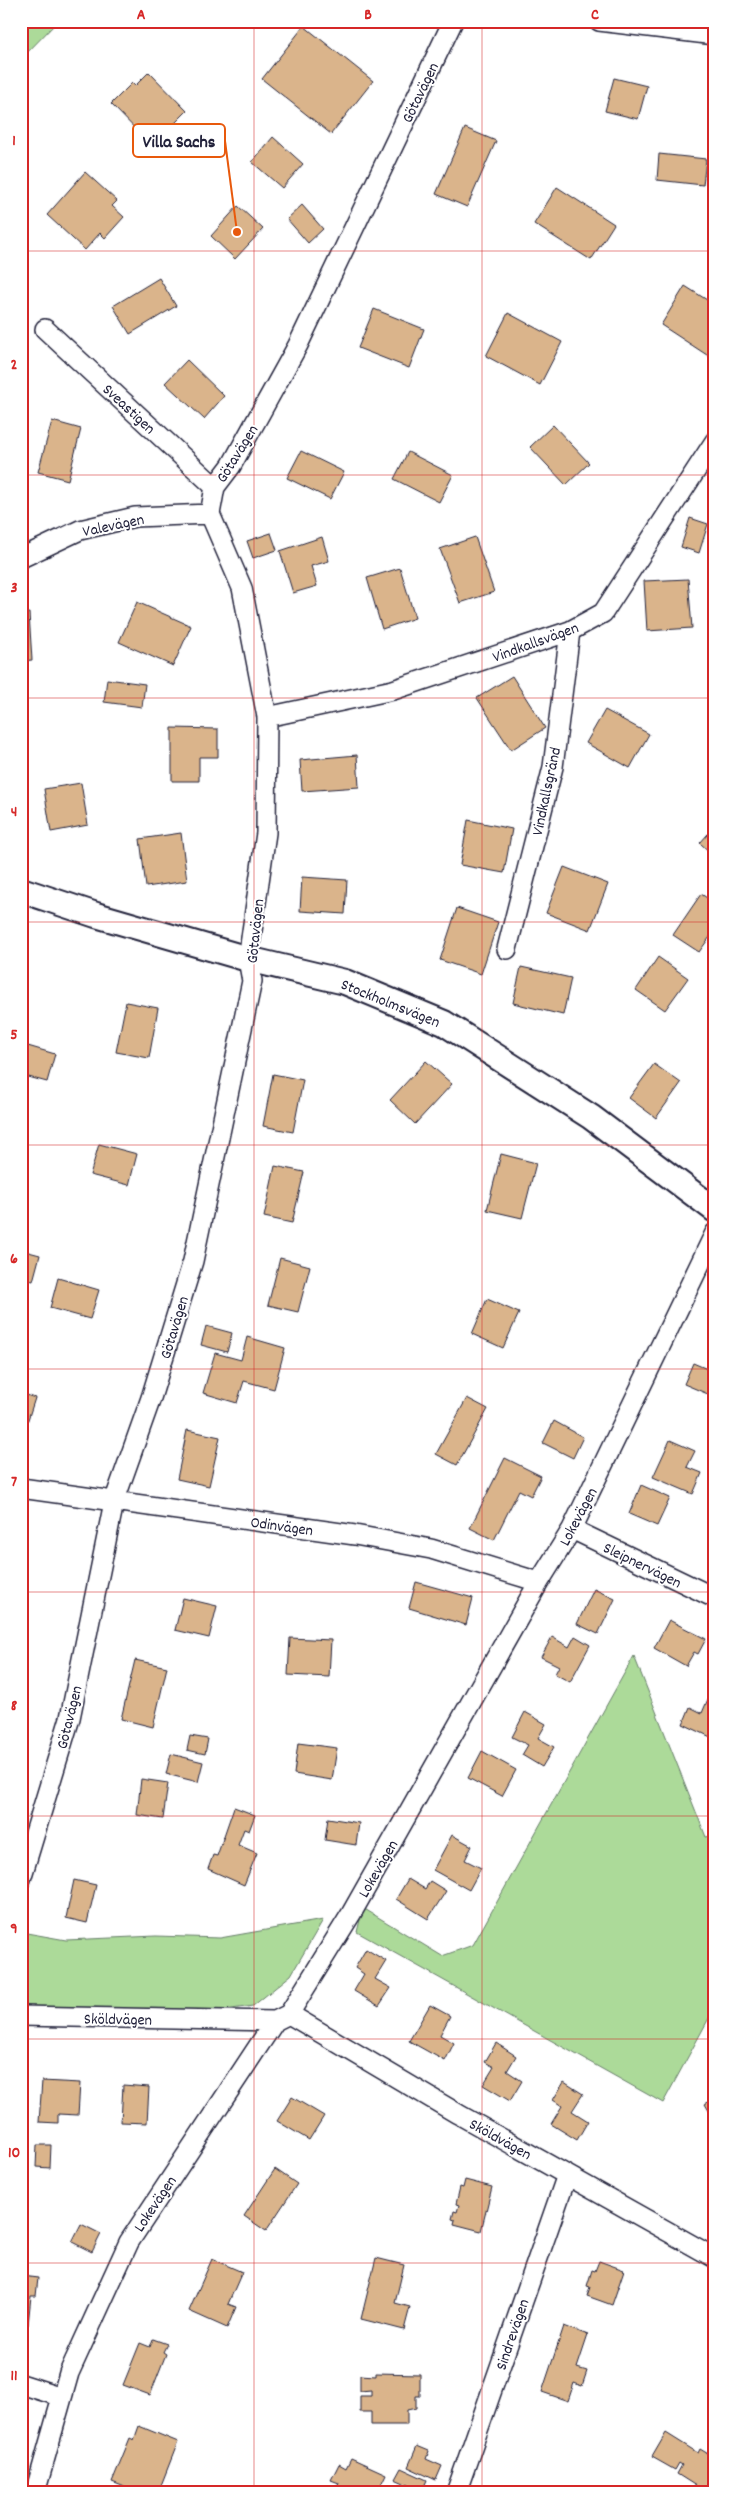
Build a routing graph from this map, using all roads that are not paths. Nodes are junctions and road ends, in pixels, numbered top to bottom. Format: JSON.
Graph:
{"nodes":[{"id":1,"x":453,"y":21,"type":"edge"},
{"id":2,"x":599,"y":21,"type":"edge"},
{"id":3,"x":715,"y":34,"type":"edge"},
{"id":4,"x":45,"y":329,"type":"dead end"},
{"id":5,"x":715,"y":441,"type":"edge"},
{"id":6,"x":214,"y":487,"type":"junction"},
{"id":7,"x":210,"y":514,"type":"junction"},
{"id":8,"x":21,"y":558,"type":"edge"},
{"id":9,"x":570,"y":630,"type":"junction"},
{"id":10,"x":267,"y":717,"type":"junction"},
{"id":11,"x":21,"y":890,"type":"edge"},
{"id":12,"x":507,"y":949,"type":"dead end"},
{"id":13,"x":248,"y":959,"type":"junction"},
{"id":14,"x":715,"y":1210,"type":"edge"},
{"id":15,"x":715,"y":1233,"type":"edge"},
{"id":16,"x":21,"y":1488,"type":"edge"},
{"id":17,"x":114,"y":1502,"type":"junction"},
{"id":18,"x":572,"y":1529,"type":"junction"},
{"id":19,"x":539,"y":1582,"type":"junction"},
{"id":20,"x":715,"y":1598,"type":"edge"},
{"id":21,"x":21,"y":1879,"type":"edge"},
{"id":22,"x":21,"y":2016,"type":"edge"},
{"id":23,"x":282,"y":2018,"type":"junction"},
{"id":24,"x":567,"y":2175,"type":"junction"},
{"id":25,"x":715,"y":2258,"type":"edge"},
{"id":26,"x":21,"y":2384,"type":"edge"},
{"id":27,"x":62,"y":2397,"type":"junction"},
{"id":28,"x":35,"y":2493,"type":"edge"},
{"id":29,"x":456,"y":2493,"type":"edge"}],
"edges":[{"from":1,"to":6,"type":"street","name":"Götavägen"},
{"from":2,"to":3,"type":"street"},
{"from":4,"to":6,"type":"street","name":"Sveastigen"},
{"from":5,"to":9,"type":"street","name":"Vindkallsvägen"},
{"from":6,"to":7,"type":"street","name":"Götavägen"},
{"from":7,"to":8,"type":"street","name":"Valevägen"},
{"from":7,"to":10,"type":"street","name":"Götavägen"},
{"from":9,"to":10,"type":"street","name":"Vindkallsvägen"},
{"from":9,"to":12,"type":"street","name":"Vindkallsgränd"},
{"from":10,"to":13,"type":"street","name":"Götavägen"},
{"from":11,"to":13,"type":"street","name":"Stockholmsvägen"},
{"from":13,"to":14,"type":"street","name":"Stockholmsvägen"},
{"from":13,"to":17,"type":"street","name":"Götavägen"},
{"from":15,"to":18,"type":"street","name":"Lokevägen"},
{"from":16,"to":17,"type":"street","name":"Odinvägen"},
{"from":17,"to":19,"type":"street","name":"Odinvägen"},
{"from":17,"to":21,"type":"street","name":"Götavägen"},
{"from":18,"to":19,"type":"street","name":"Lokevägen"},
{"from":18,"to":20,"type":"street","name":"Sleipnervägen"},
{"from":19,"to":23,"type":"street","name":"Lokevägen"},
{"from":22,"to":23,"type":"street","name":"Sköldvägen"},
{"from":23,"to":24,"type":"street","name":"Sköldvägen"},
{"from":23,"to":27,"type":"street","name":"Lokevägen"},
{"from":24,"to":25,"type":"street","name":"Sköldvägen"},
{"from":24,"to":29,"type":"street","name":"Sindrevägen"},
{"from":26,"to":27,"type":"street"},
{"from":27,"to":28,"type":"street","name":"Lokevägen"}]}
